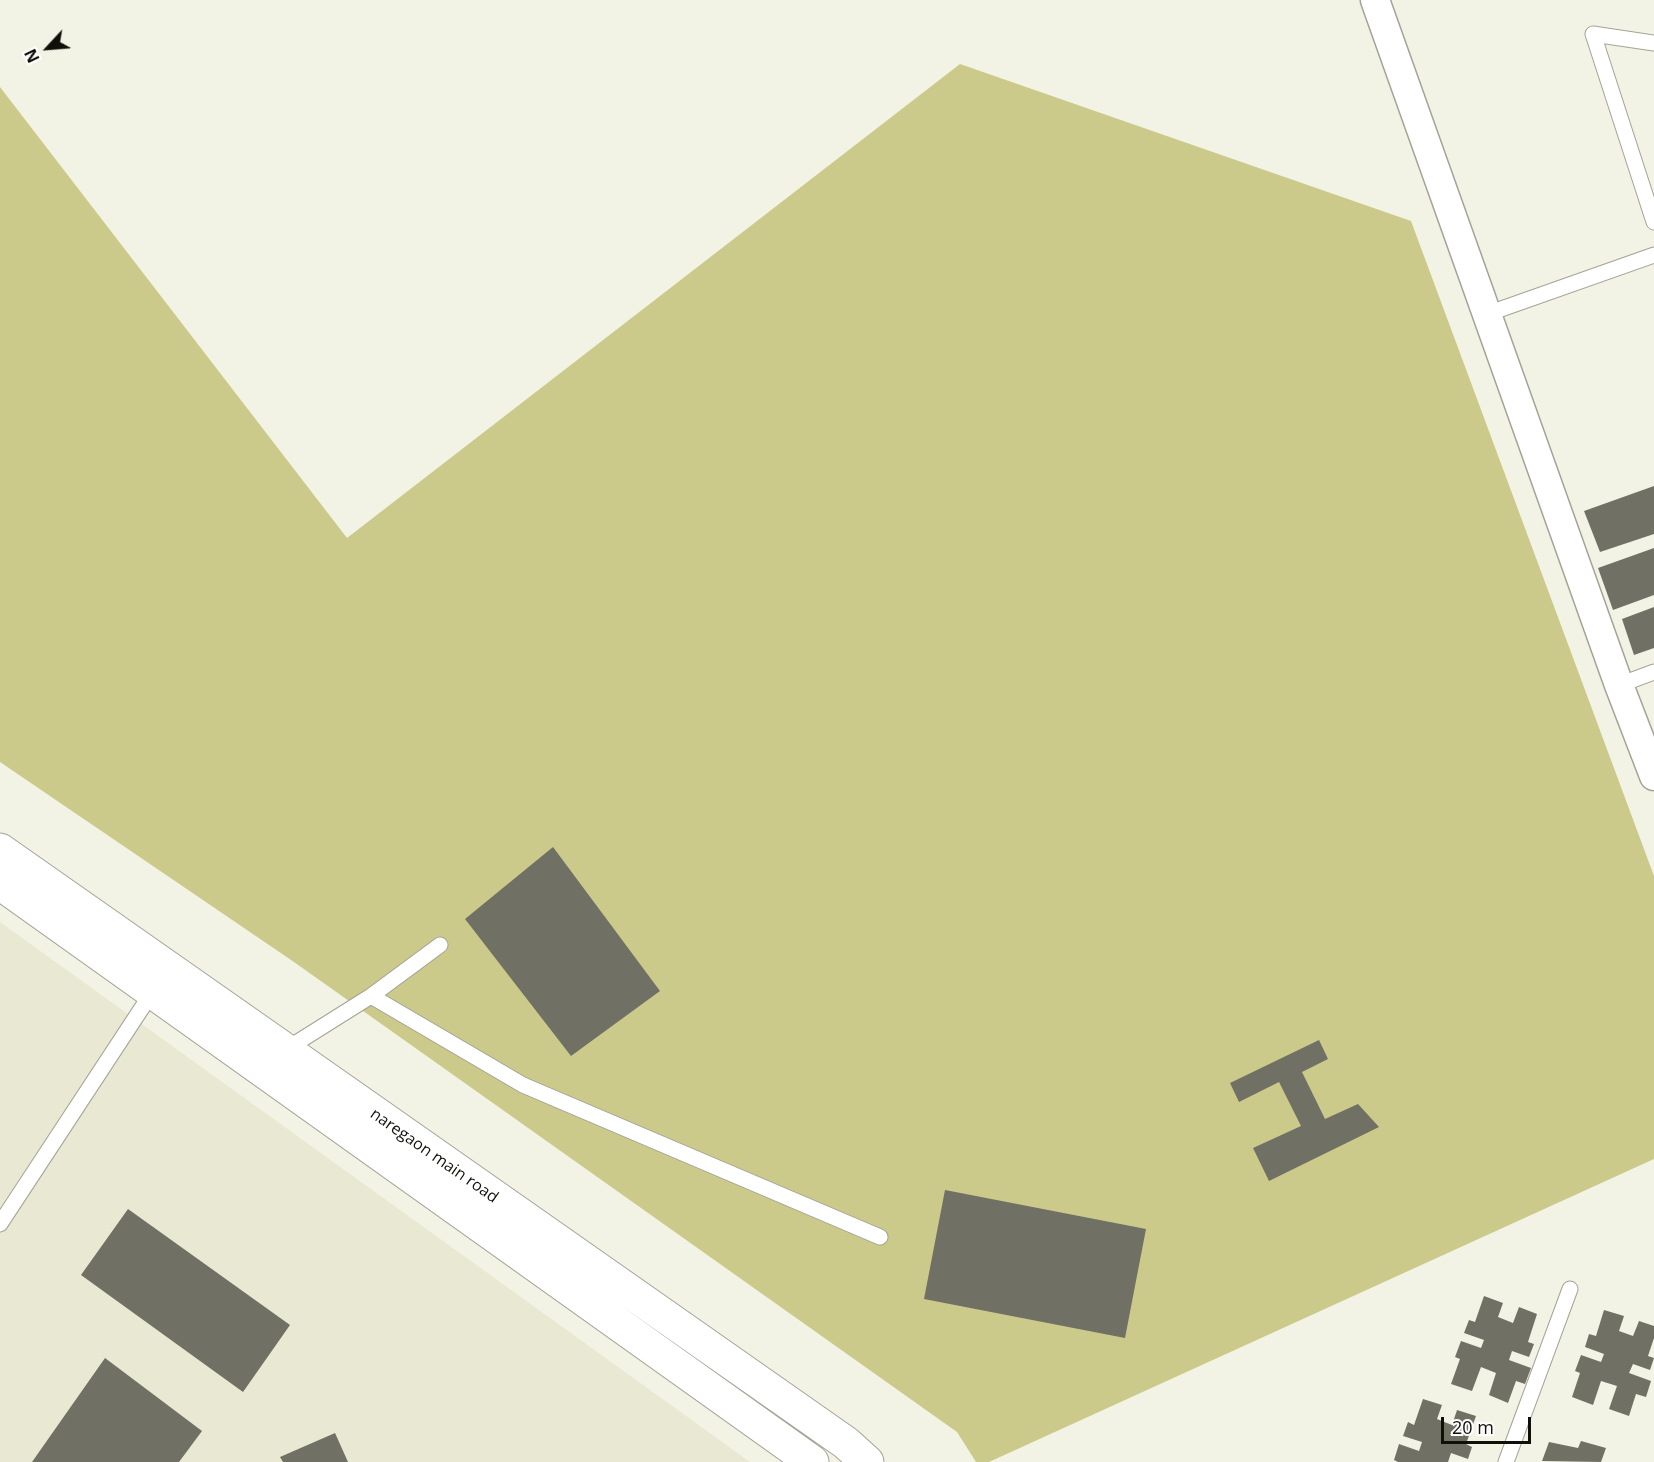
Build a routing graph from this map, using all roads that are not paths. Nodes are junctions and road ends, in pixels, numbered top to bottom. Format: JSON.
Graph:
{"nodes":[{"id":1,"x":1376,"y":0,"type":"edge"},
{"id":2,"x":1654,"y":43,"type":"edge"},
{"id":3,"x":1654,"y":222,"type":"edge"},
{"id":4,"x":1654,"y":255,"type":"edge"},
{"id":5,"x":1487,"y":314,"type":"junction"},
{"id":6,"x":1654,"y":672,"type":"edge"},
{"id":7,"x":1619,"y":685,"type":"junction"},
{"id":8,"x":1654,"y":776,"type":"edge"},
{"id":9,"x":0,"y":850,"type":"edge"},
{"id":10,"x":0,"y":883,"type":"edge"},
{"id":11,"x":440,"y":945,"type":"dead end"},
{"id":12,"x":160,"y":981,"type":"junction"},
{"id":13,"x":371,"y":996,"type":"junction"},
{"id":14,"x":285,"y":1050,"type":"junction"},
{"id":15,"x":0,"y":1224,"type":"edge"},
{"id":16,"x":880,"y":1237,"type":"dead end"},
{"id":17,"x":1570,"y":1290,"type":"dead end"},
{"id":18,"x":812,"y":1462,"type":"edge"},
{"id":19,"x":867,"y":1462,"type":"edge"},
{"id":20,"x":1506,"y":1462,"type":"edge"}],
"edges":[{"from":1,"to":5,"type":"street"},
{"from":2,"to":3,"type":"lane"},
{"from":4,"to":5,"type":"lane"},
{"from":5,"to":7,"type":"street"},
{"from":6,"to":7,"type":"lane"},
{"from":7,"to":8,"type":"street"},
{"from":9,"to":12,"type":"street","name":"naregaon main road"},
{"from":10,"to":12,"type":"street","name":"naregaon main road"},
{"from":11,"to":13,"type":"lane"},
{"from":12,"to":14,"type":"street","name":"naregaon main road"},
{"from":12,"to":15,"type":"lane"},
{"from":12,"to":18,"type":"street","name":"naregaon main road"},
{"from":13,"to":14,"type":"lane"},
{"from":13,"to":16,"type":"lane"},
{"from":14,"to":19,"type":"street","name":"naregaon main road"},
{"from":17,"to":20,"type":"lane"}]}
